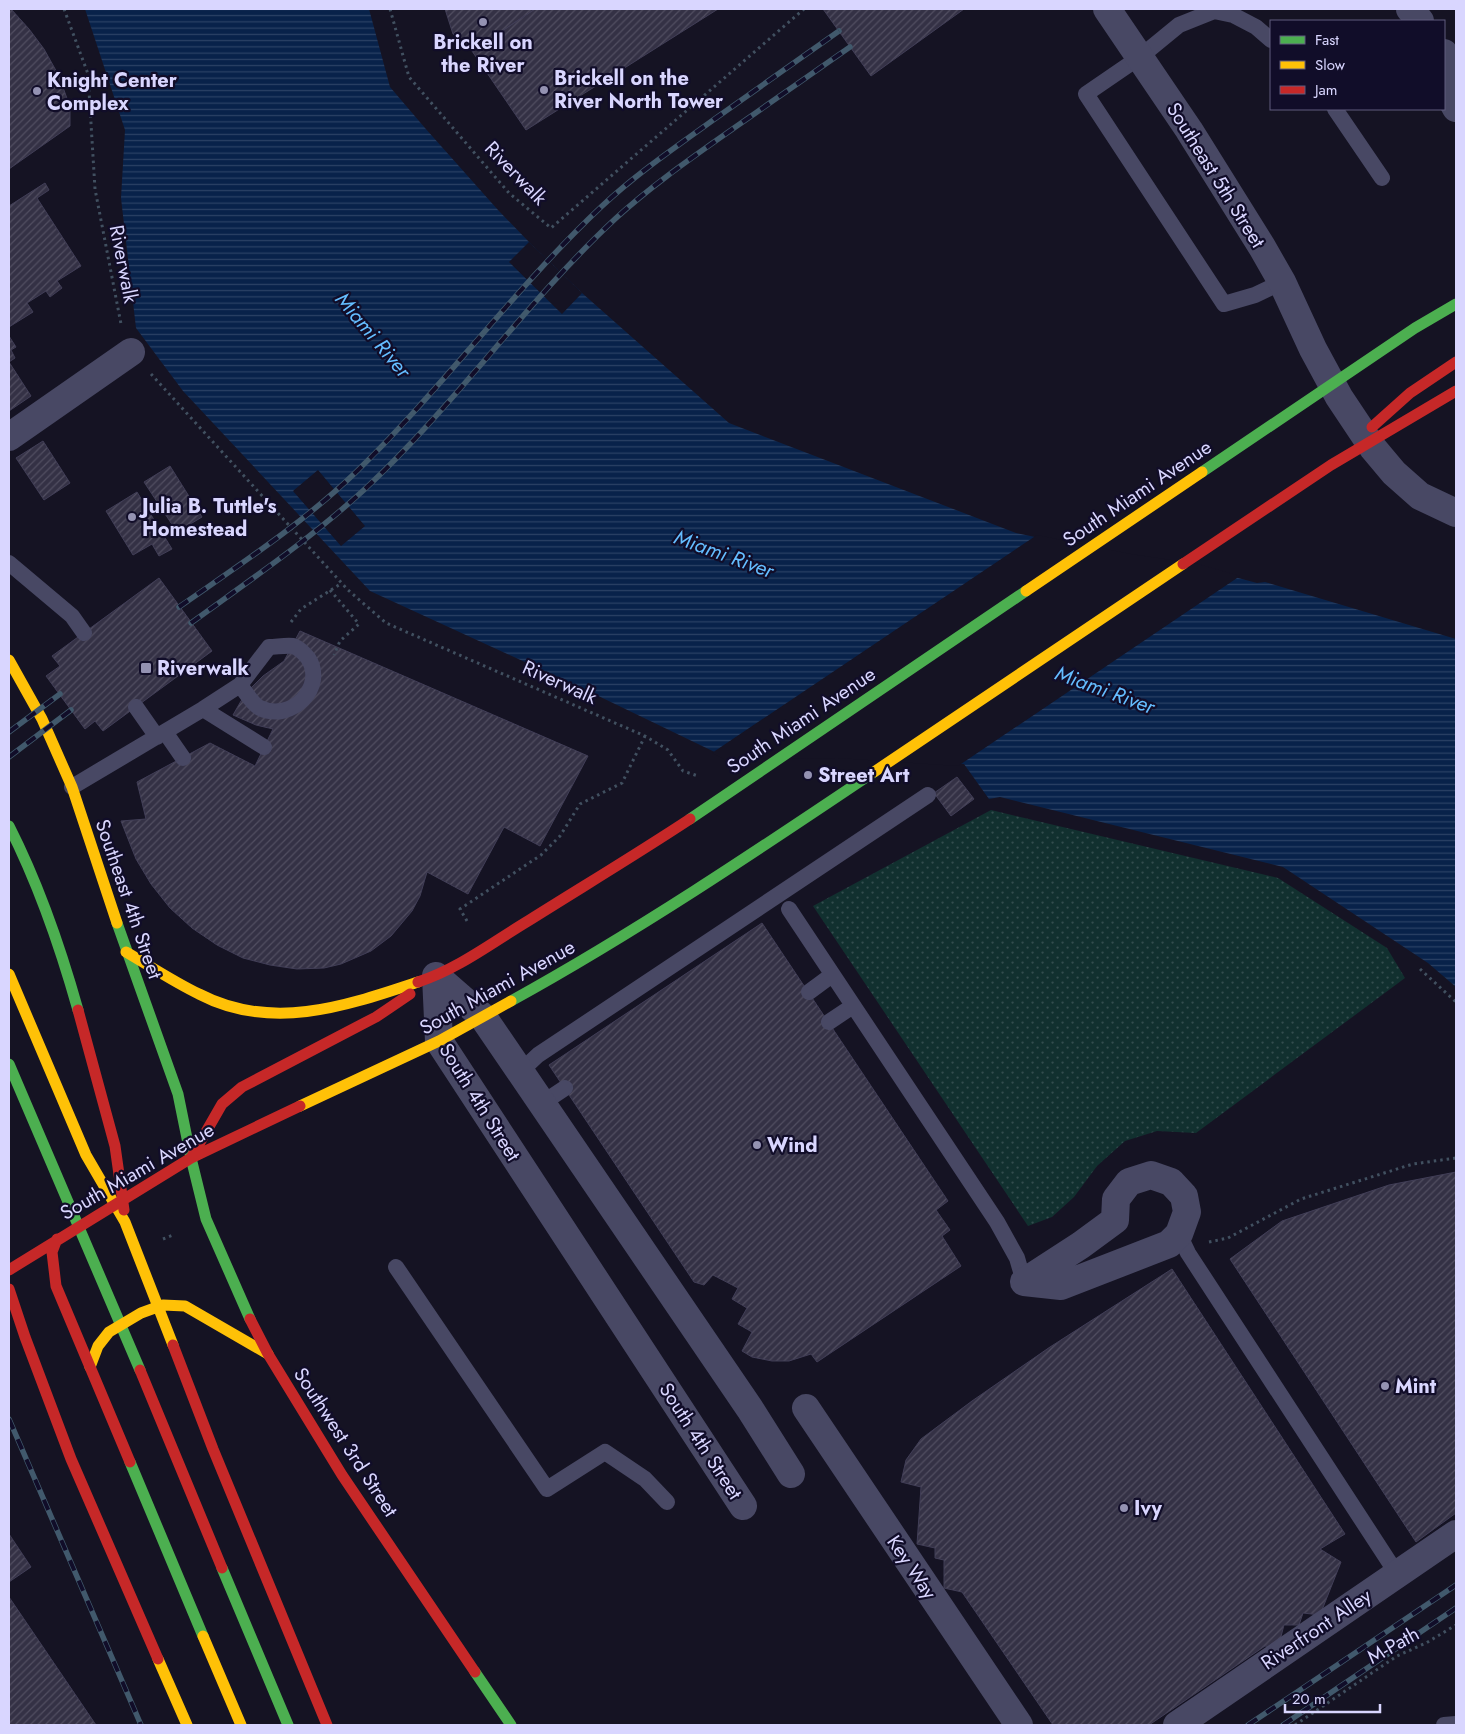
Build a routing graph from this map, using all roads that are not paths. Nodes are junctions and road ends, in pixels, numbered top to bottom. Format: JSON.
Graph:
{"nodes":[{"id":1,"x":1107,"y":9,"type":"edge"},
{"id":2,"x":1400,"y":9,"type":"edge"},
{"id":3,"x":1410,"y":9,"type":"edge"},
{"id":4,"x":1406,"y":20,"type":"edge"},
{"id":5,"x":1419,"y":20,"type":"edge"},
{"id":6,"x":1270,"y":39,"type":"edge"},
{"id":7,"x":1445,"y":54,"type":"edge"},
{"id":8,"x":1140,"y":57,"type":"junction"},
{"id":9,"x":1456,"y":70,"type":"edge"},
{"id":10,"x":1445,"y":88,"type":"edge"},
{"id":11,"x":1456,"y":108,"type":"edge"},
{"id":12,"x":1336,"y":110,"type":"edge"},
{"id":13,"x":1382,"y":178,"type":"dead end"},
{"id":14,"x":1282,"y":282,"type":"junction"},
{"id":15,"x":1456,"y":288,"type":"edge"},
{"id":16,"x":1456,"y":304,"type":"edge"},
{"id":17,"x":1414,"y":328,"type":"junction"},
{"id":18,"x":131,"y":352,"type":"road end"},
{"id":19,"x":1456,"y":362,"type":"edge"},
{"id":20,"x":1456,"y":391,"type":"edge"},
{"id":21,"x":9,"y":436,"type":"edge"},
{"id":22,"x":1331,"y":465,"type":"junction"},
{"id":23,"x":1456,"y":513,"type":"edge"},
{"id":24,"x":9,"y":563,"type":"edge"},
{"id":25,"x":84,"y":633,"type":"dead end"},
{"id":26,"x":9,"y":660,"type":"edge"},
{"id":27,"x":240,"y":684,"type":"junction"},
{"id":28,"x":136,"y":707,"type":"dead end"},
{"id":29,"x":204,"y":709,"type":"junction"},
{"id":30,"x":161,"y":734,"type":"junction"},
{"id":31,"x":264,"y":747,"type":"dead end"},
{"id":32,"x":183,"y":758,"type":"dead end"},
{"id":33,"x":72,"y":787,"type":"junction"},
{"id":34,"x":928,"y":795,"type":"dead end"},
{"id":35,"x":9,"y":826,"type":"edge"},
{"id":36,"x":789,"y":909,"type":"dead end"},
{"id":37,"x":126,"y":952,"type":"junction"},
{"id":38,"x":9,"y":974,"type":"edge"},
{"id":39,"x":832,"y":975,"type":"junction"},
{"id":40,"x":436,"y":976,"type":"junction"},
{"id":41,"x":809,"y":992,"type":"dead end"},
{"id":42,"x":853,"y":1006,"type":"junction"},
{"id":43,"x":483,"y":1017,"type":"junction"},
{"id":44,"x":829,"y":1022,"type":"dead end"},
{"id":45,"x":439,"y":1041,"type":"junction"},
{"id":46,"x":9,"y":1064,"type":"edge"},
{"id":47,"x":520,"y":1072,"type":"junction"},
{"id":48,"x":565,"y":1088,"type":"dead end"},
{"id":49,"x":541,"y":1104,"type":"junction"},
{"id":50,"x":190,"y":1158,"type":"junction"},
{"id":51,"x":125,"y":1222,"type":"junction"},
{"id":52,"x":56,"y":1239,"type":"junction"},
{"id":53,"x":1191,"y":1239,"type":"junction"},
{"id":54,"x":396,"y":1267,"type":"dead end"},
{"id":55,"x":9,"y":1270,"type":"edge"},
{"id":56,"x":1024,"y":1282,"type":"junction"},
{"id":57,"x":9,"y":1289,"type":"edge"},
{"id":58,"x":268,"y":1354,"type":"junction"},
{"id":59,"x":90,"y":1367,"type":"junction"},
{"id":60,"x":806,"y":1408,"type":"dead end"},
{"id":61,"x":791,"y":1474,"type":"dead end"},
{"id":62,"x":667,"y":1502,"type":"dead end"},
{"id":63,"x":743,"y":1506,"type":"dead end"},
{"id":64,"x":1456,"y":1534,"type":"edge"},
{"id":65,"x":1397,"y":1574,"type":"junction"},
{"id":66,"x":1456,"y":1724,"type":"edge"},
{"id":67,"x":187,"y":1725,"type":"edge"},
{"id":68,"x":241,"y":1725,"type":"edge"},
{"id":69,"x":288,"y":1725,"type":"edge"},
{"id":70,"x":327,"y":1725,"type":"edge"},
{"id":71,"x":511,"y":1725,"type":"edge"},
{"id":72,"x":1019,"y":1725,"type":"edge"},
{"id":73,"x":1177,"y":1725,"type":"edge"},
{"id":74,"x":1444,"y":1725,"type":"edge"}],
"edges":[{"from":1,"to":8,"type":"street","name":"Southeast 5th Street"},
{"from":2,"to":4,"type":"street"},
{"from":3,"to":5,"type":"street"},
{"from":6,"to":8,"type":"lane"},
{"from":7,"to":9,"type":"street"},
{"from":8,"to":14,"type":"street","name":"Southeast 5th Street"},
{"from":8,"to":14,"type":"lane"},
{"from":10,"to":11,"type":"street"},
{"from":12,"to":13,"type":"lane"},
{"from":14,"to":23,"type":"street","name":"Southeast 5th Street"},
{"from":15,"to":17,"type":"street"},
{"from":16,"to":17,"type":"main road","name":"South Miami Avenue"},
{"from":17,"to":40,"type":"main road","name":"South Miami Avenue"},
{"from":18,"to":21,"type":"street"},
{"from":19,"to":22,"type":"main road","name":"South Miami Avenue"},
{"from":20,"to":22,"type":"main road","name":"South Miami Avenue"},
{"from":22,"to":43,"type":"main road","name":"South Miami Avenue"},
{"from":24,"to":25,"type":"lane"},
{"from":26,"to":33,"type":"main road","name":"Southeast 4th Street"},
{"from":27,"to":27,"type":"lane"},
{"from":27,"to":29,"type":"lane"},
{"from":28,"to":30,"type":"lane"},
{"from":29,"to":30,"type":"lane"},
{"from":29,"to":31,"type":"lane"},
{"from":30,"to":32,"type":"lane"},
{"from":30,"to":33,"type":"lane"},
{"from":33,"to":37,"type":"main road","name":"Southeast 4th Street"},
{"from":34,"to":47,"type":"lane"},
{"from":35,"to":51,"type":"main road"},
{"from":36,"to":39,"type":"lane"},
{"from":37,"to":40,"type":"main road","name":"South Miami Avenue"},
{"from":37,"to":50,"type":"main road","name":"Southeast 4th Street"},
{"from":38,"to":51,"type":"main road"},
{"from":39,"to":41,"type":"lane"},
{"from":39,"to":42,"type":"lane"},
{"from":40,"to":43,"type":"street"},
{"from":40,"to":45,"type":"street","name":"South 4th Street"},
{"from":40,"to":50,"type":"main road"},
{"from":42,"to":44,"type":"lane"},
{"from":42,"to":56,"type":"lane"},
{"from":43,"to":45,"type":"main road","name":"South Miami Avenue"},
{"from":43,"to":47,"type":"street"},
{"from":45,"to":50,"type":"main road","name":"South Miami Avenue"},
{"from":45,"to":63,"type":"street","name":"South 4th Street"},
{"from":46,"to":69,"type":"main road"},
{"from":47,"to":49,"type":"street"},
{"from":48,"to":49,"type":"lane"},
{"from":49,"to":61,"type":"street"},
{"from":50,"to":52,"type":"main road","name":"South Miami Avenue"},
{"from":50,"to":58,"type":"main road","name":"Southwest 3rd Street"},
{"from":51,"to":70,"type":"main road"},
{"from":52,"to":55,"type":"main road","name":"South Miami Avenue"},
{"from":52,"to":59,"type":"main road"},
{"from":53,"to":56,"type":"street"},
{"from":53,"to":56,"type":"street"},
{"from":53,"to":65,"type":"lane"},
{"from":54,"to":62,"type":"lane"},
{"from":57,"to":67,"type":"main road"},
{"from":58,"to":59,"type":"main road"},
{"from":58,"to":71,"type":"main road","name":"Southwest 3rd Street"},
{"from":59,"to":68,"type":"main road"},
{"from":60,"to":72,"type":"street","name":"Key Way"},
{"from":64,"to":65,"type":"street","name":"Riverfront Alley"},
{"from":65,"to":73,"type":"street","name":"Riverfront Alley"},
{"from":66,"to":74,"type":"lane"}]}
